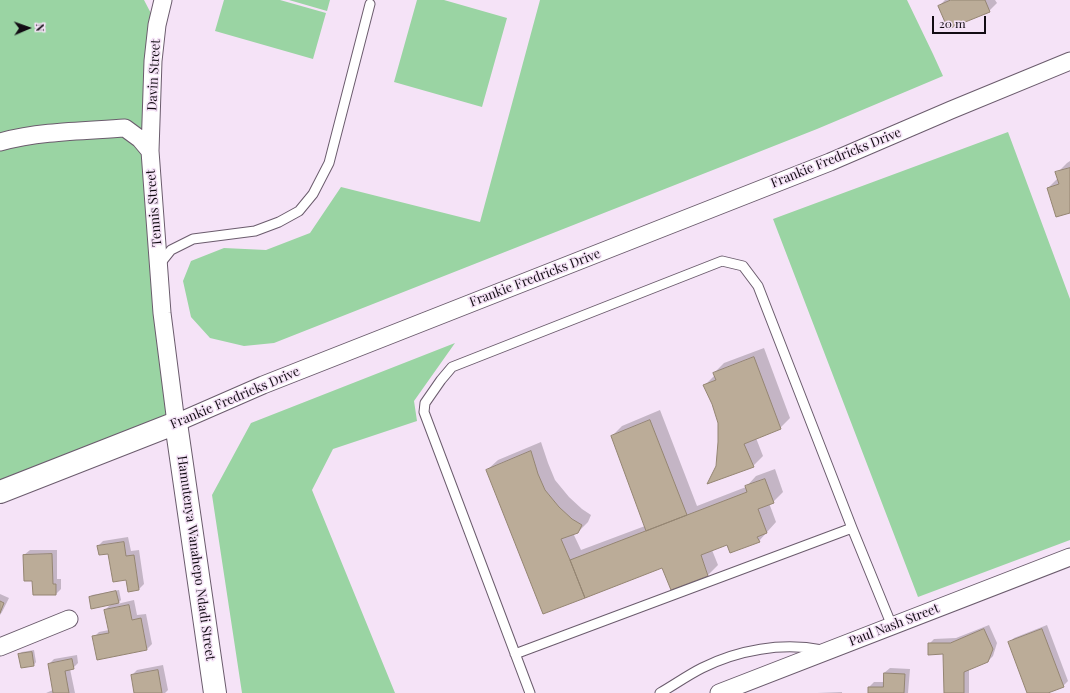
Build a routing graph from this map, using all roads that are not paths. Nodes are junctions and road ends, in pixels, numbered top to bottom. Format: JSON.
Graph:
{"nodes":[{"id":1,"x":163,"y":0,"type":"edge"},
{"id":2,"x":370,"y":4,"type":"dead end"},
{"id":3,"x":1070,"y":62,"type":"edge"},
{"id":4,"x":0,"y":142,"type":"edge"},
{"id":5,"x":150,"y":151,"type":"junction"},
{"id":6,"x":159,"y":265,"type":"junction"},
{"id":7,"x":176,"y":423,"type":"junction"},
{"id":8,"x":0,"y":492,"type":"edge"},
{"id":9,"x":852,"y":528,"type":"junction"},
{"id":10,"x":1070,"y":556,"type":"edge"},
{"id":11,"x":70,"y":618,"type":"dead end"},
{"id":12,"x":892,"y":626,"type":"junction"},
{"id":13,"x":0,"y":647,"type":"edge"},
{"id":14,"x":826,"y":651,"type":"junction"},
{"id":15,"x":515,"y":654,"type":"junction"},
{"id":16,"x":215,"y":693,"type":"edge"},
{"id":17,"x":530,"y":693,"type":"edge"},
{"id":18,"x":660,"y":693,"type":"edge"},
{"id":19,"x":719,"y":693,"type":"edge"}],
"edges":[{"from":1,"to":5,"type":"street","name":"Davin Street"},
{"from":2,"to":6,"type":"lane"},
{"from":3,"to":7,"type":"street","name":"Frankie Fredricks Drive"},
{"from":4,"to":5,"type":"street","name":"Tennis Street"},
{"from":5,"to":6,"type":"street","name":"Tennis Street"},
{"from":6,"to":7,"type":"street","name":"Tennis Street"},
{"from":7,"to":8,"type":"street","name":"Frankie Fredricks Drive"},
{"from":7,"to":16,"type":"street","name":"Hamutenya Wanahepo Ndadi Street"},
{"from":9,"to":12,"type":"lane"},
{"from":9,"to":15,"type":"lane"},
{"from":9,"to":15,"type":"lane"},
{"from":10,"to":12,"type":"street","name":"Paul Nash Street"},
{"from":11,"to":13,"type":"street"},
{"from":12,"to":14,"type":"street","name":"Paul Nash Street"},
{"from":14,"to":18,"type":"lane"},
{"from":14,"to":19,"type":"street","name":"Paul Nash Street"},
{"from":15,"to":17,"type":"lane"}]}
